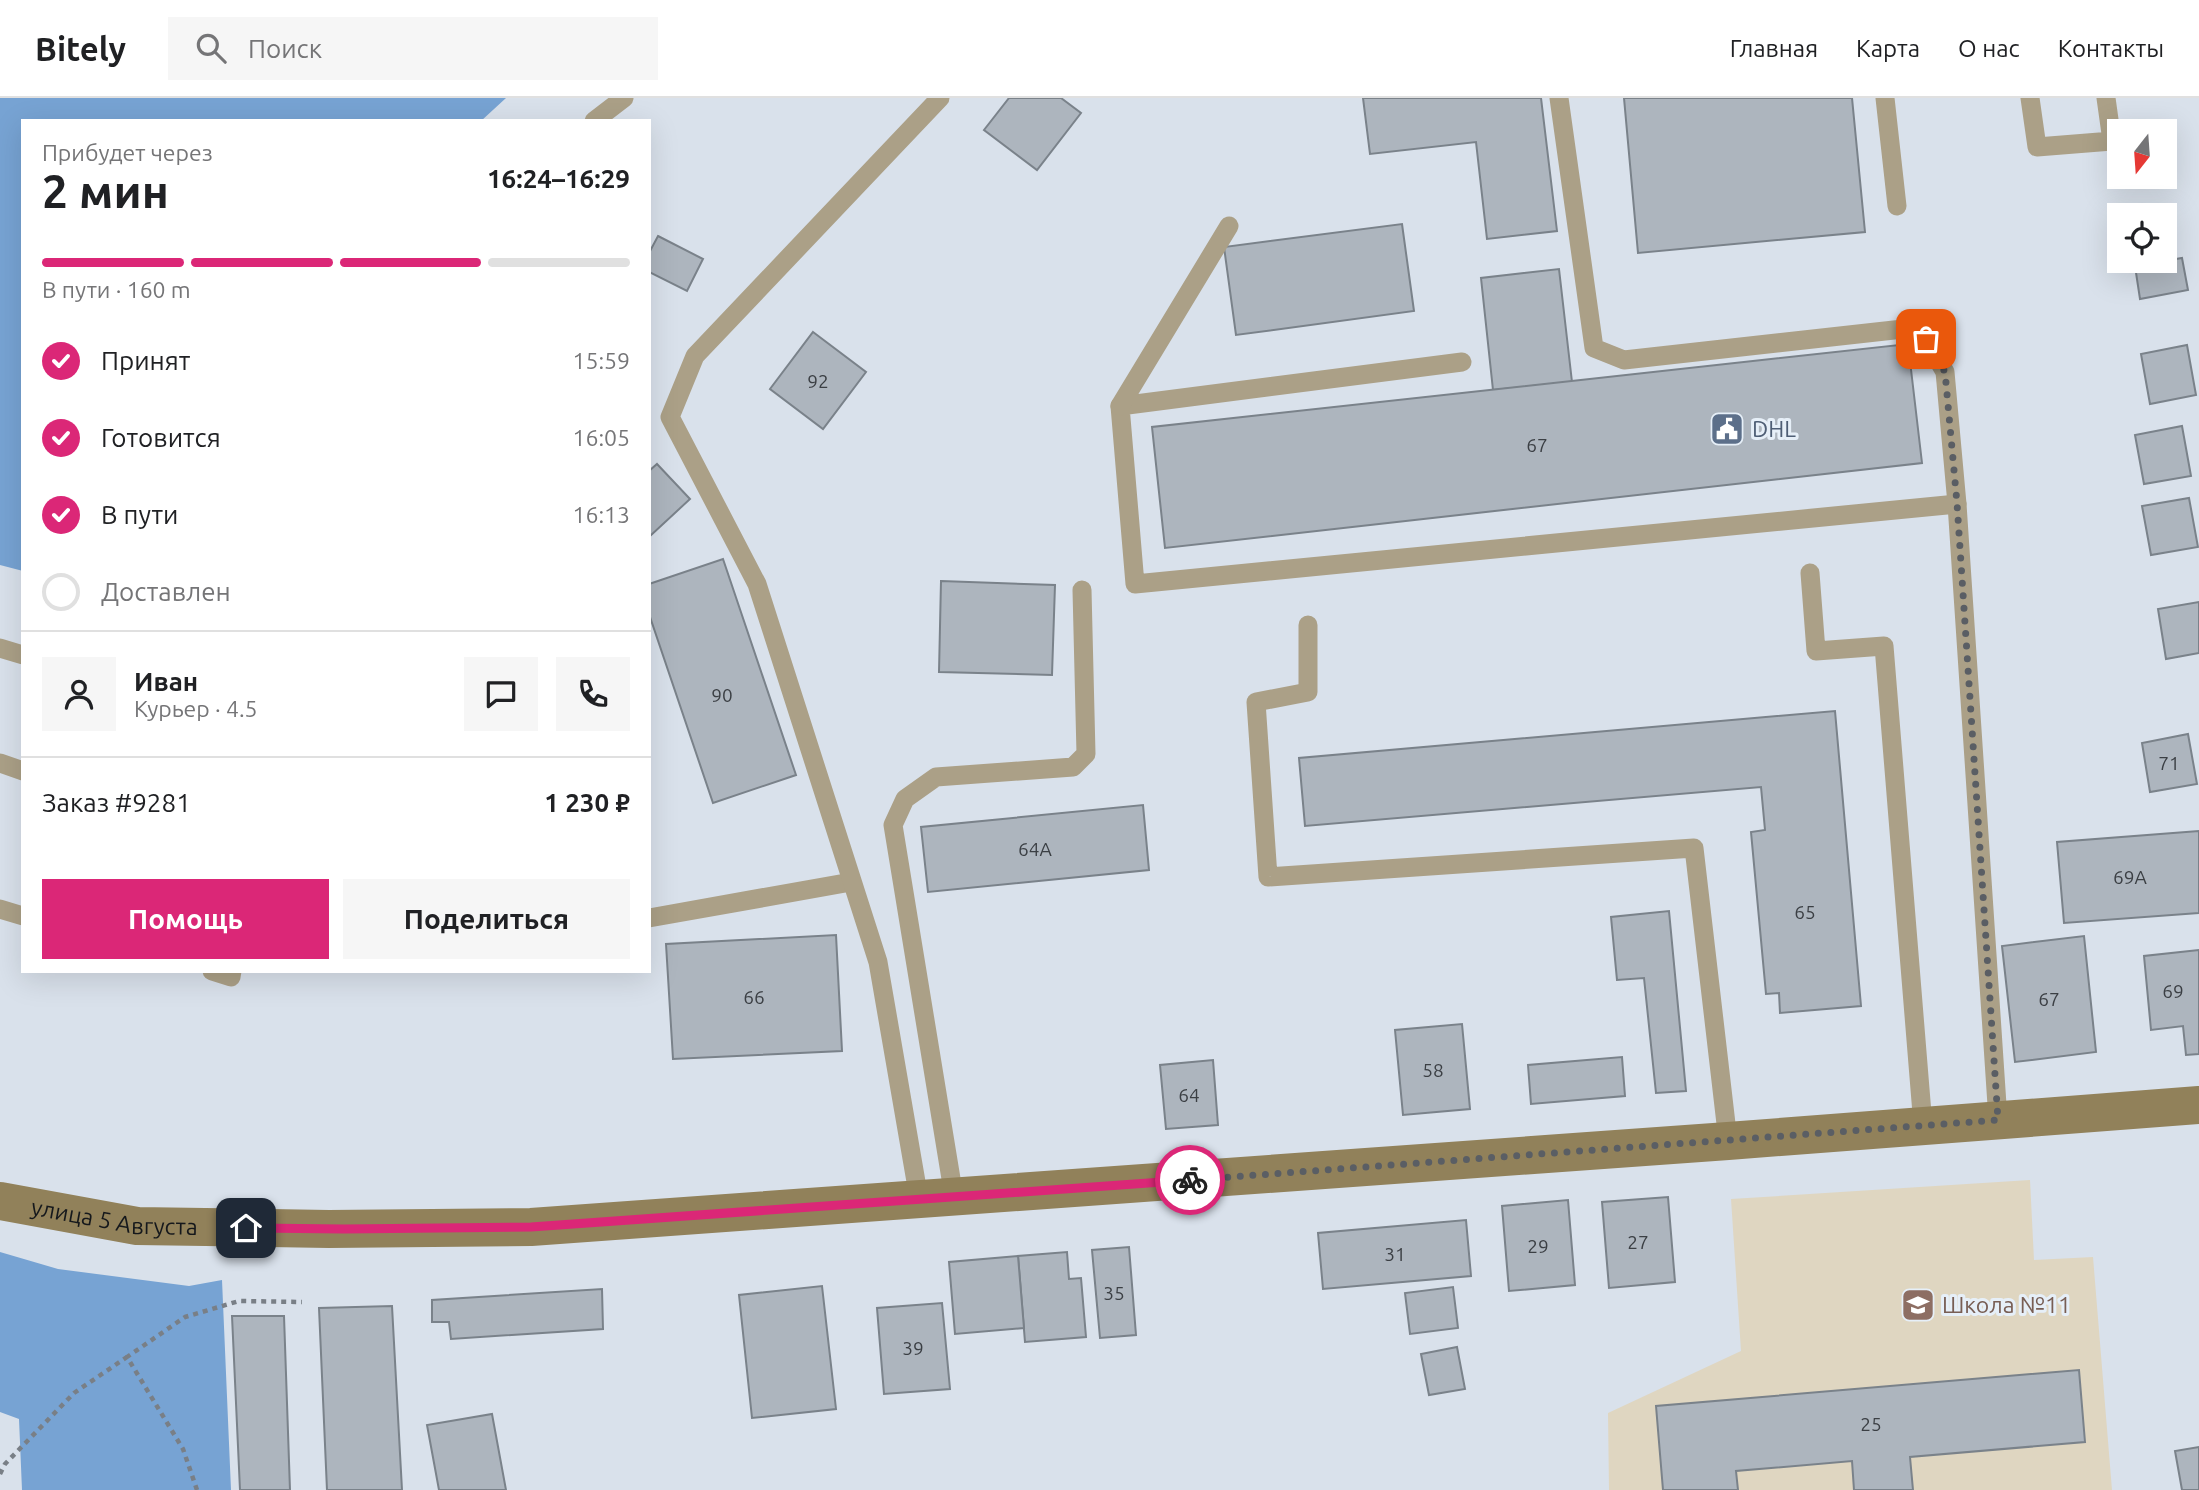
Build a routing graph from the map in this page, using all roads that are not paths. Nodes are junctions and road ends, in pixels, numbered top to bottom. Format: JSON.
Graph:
{"nodes":[{"id":1,"x":624,"y":98,"type":"edge"},
{"id":2,"x":940,"y":98,"type":"edge"},
{"id":3,"x":1559,"y":98,"type":"edge"},
{"id":4,"x":1885,"y":98,"type":"edge"},
{"id":5,"x":2030,"y":98,"type":"edge"},
{"id":6,"x":2106,"y":98,"type":"edge"},
{"id":7,"x":597,"y":119,"type":"edge"},
{"id":8,"x":1897,"y":206,"type":"dead end"},
{"id":9,"x":1229,"y":226,"type":"dead end"},
{"id":10,"x":1462,"y":362,"type":"dead end"},
{"id":11,"x":1120,"y":406,"type":"junction"},
{"id":12,"x":1957,"y":503,"type":"junction"},
{"id":13,"x":1810,"y":573,"type":"dead end"},
{"id":14,"x":1082,"y":590,"type":"dead end"},
{"id":15,"x":1308,"y":625,"type":"dead end"},
{"id":16,"x":0,"y":648,"type":"edge"},
{"id":17,"x":21,"y":653,"type":"edge"},
{"id":18,"x":0,"y":763,"type":"edge"},
{"id":19,"x":21,"y":770,"type":"edge"},
{"id":20,"x":852,"y":882,"type":"junction"},
{"id":21,"x":0,"y":909,"type":"edge"},
{"id":22,"x":21,"y":915,"type":"edge"},
{"id":23,"x":651,"y":918,"type":"edge"},
{"id":24,"x":2199,"y":1105,"type":"edge"},
{"id":25,"x":1998,"y":1120,"type":"junction"},
{"id":26,"x":1923,"y":1126,"type":"junction"},
{"id":27,"x":1728,"y":1141,"type":"junction"},
{"id":28,"x":937,"y":1198,"type":"junction"},
{"id":29,"x":0,"y":1201,"type":"edge"}],
"edges":[{"from":1,"to":7,"type":"lane"},
{"from":2,"to":20,"type":"lane"},
{"from":3,"to":12,"type":"lane"},
{"from":4,"to":8,"type":"lane"},
{"from":5,"to":6,"type":"lane"},
{"from":9,"to":11,"type":"lane"},
{"from":10,"to":11,"type":"lane"},
{"from":11,"to":12,"type":"lane"},
{"from":12,"to":25,"type":"lane"},
{"from":13,"to":26,"type":"lane"},
{"from":14,"to":28,"type":"lane"},
{"from":15,"to":27,"type":"lane"},
{"from":16,"to":17,"type":"lane"},
{"from":18,"to":19,"type":"lane"},
{"from":20,"to":23,"type":"lane"},
{"from":20,"to":28,"type":"lane"},
{"from":21,"to":22,"type":"lane"},
{"from":24,"to":25,"type":"main road","name":"улица 5 Августа"},
{"from":25,"to":26,"type":"main road","name":"улица 5 Августа"},
{"from":26,"to":27,"type":"main road","name":"улица 5 Августа"},
{"from":27,"to":28,"type":"main road","name":"улица 5 Августа"},
{"from":28,"to":29,"type":"main road","name":"улица 5 Августа"}]}
